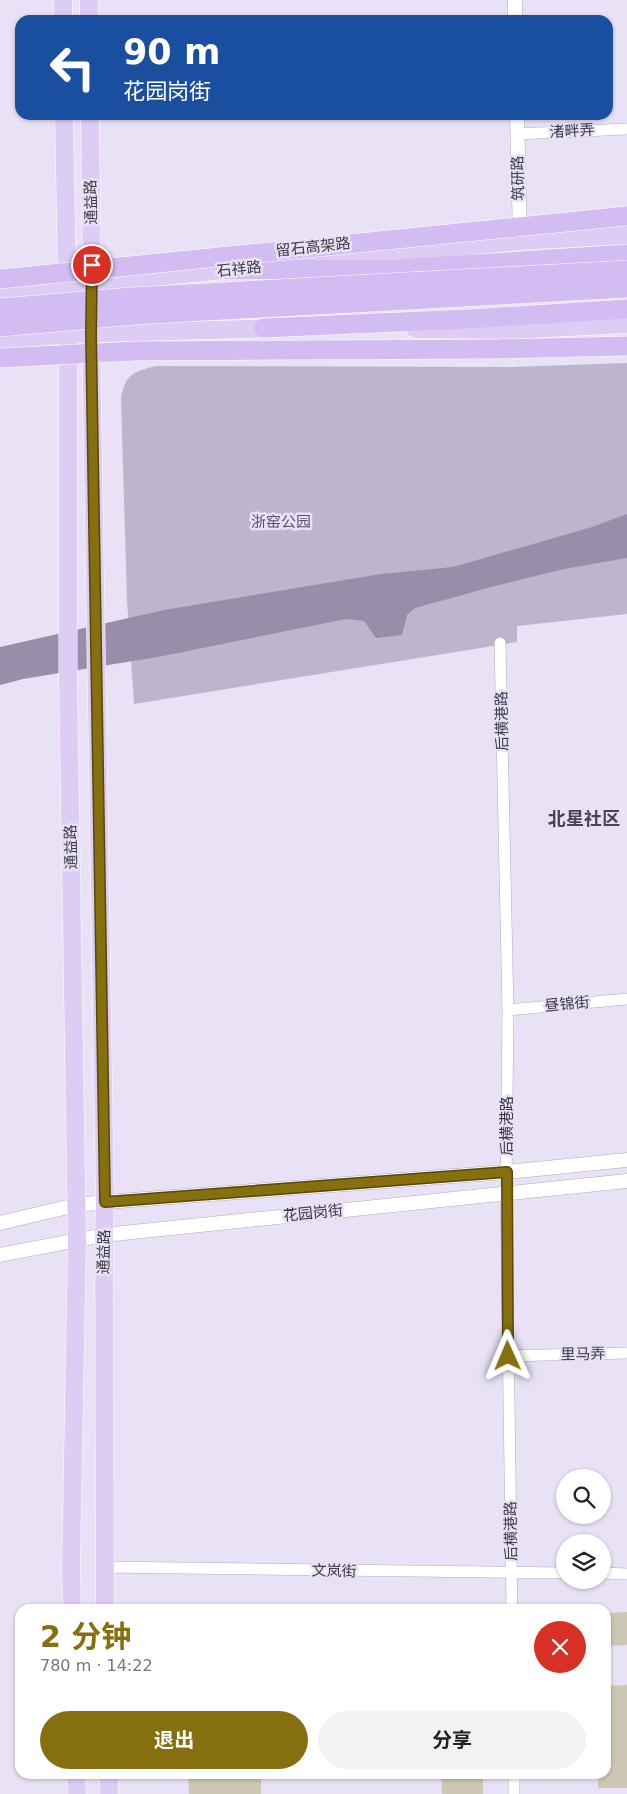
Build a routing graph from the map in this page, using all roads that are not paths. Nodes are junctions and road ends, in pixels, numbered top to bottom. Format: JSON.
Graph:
{"nodes":[{"id":1,"x":63,"y":0,"type":"edge"},
{"id":2,"x":515,"y":0,"type":"edge"},
{"id":3,"x":63,"y":15,"type":"edge"},
{"id":4,"x":515,"y":15,"type":"edge"},
{"id":5,"x":64,"y":120,"type":"edge"},
{"id":6,"x":90,"y":120,"type":"edge"},
{"id":7,"x":517,"y":120,"type":"edge"},
{"id":8,"x":627,"y":128,"type":"edge"},
{"id":9,"x":517,"y":134,"type":"junction"},
{"id":10,"x":627,"y":216,"type":"edge"},
{"id":11,"x":627,"y":235,"type":"edge"},
{"id":12,"x":520,"y":241,"type":"junction"},
{"id":13,"x":627,"y":254,"type":"edge"},
{"id":14,"x":229,"y":270,"type":"junction"},
{"id":15,"x":627,"y":270,"type":"edge"},
{"id":16,"x":0,"y":279,"type":"edge"},
{"id":17,"x":92,"y":283,"type":"junction"},
{"id":18,"x":67,"y":286,"type":"junction"},
{"id":19,"x":627,"y":288,"type":"edge"},
{"id":20,"x":0,"y":293,"type":"edge"},
{"id":21,"x":0,"y":308,"type":"edge"},
{"id":22,"x":627,"y":309,"type":"edge"},
{"id":23,"x":627,"y":324,"type":"edge"},
{"id":24,"x":0,"y":327,"type":"edge"},
{"id":25,"x":264,"y":328,"type":"junction"},
{"id":26,"x":68,"y":334,"type":"junction"},
{"id":27,"x":91,"y":334,"type":"junction"},
{"id":28,"x":0,"y":341,"type":"edge"},
{"id":29,"x":627,"y":346,"type":"edge"},
{"id":30,"x":0,"y":358,"type":"edge"},
{"id":31,"x":500,"y":643,"type":"dead end"},
{"id":32,"x":627,"y":999,"type":"edge"},
{"id":33,"x":508,"y":1010,"type":"junction"},
{"id":34,"x":627,"y":1160,"type":"edge"},
{"id":35,"x":507,"y":1172,"type":"junction"},
{"id":36,"x":627,"y":1181,"type":"edge"},
{"id":37,"x":506,"y":1192,"type":"junction"},
{"id":38,"x":105,"y":1202,"type":"junction"},
{"id":39,"x":76,"y":1205,"type":"junction"},
{"id":40,"x":0,"y":1222,"type":"edge"},
{"id":41,"x":104,"y":1235,"type":"junction"},
{"id":42,"x":77,"y":1240,"type":"junction"},
{"id":43,"x":0,"y":1255,"type":"edge"},
{"id":44,"x":627,"y":1353,"type":"edge"},
{"id":45,"x":508,"y":1356,"type":"junction"},
{"id":46,"x":104,"y":1567,"type":"junction"},
{"id":47,"x":511,"y":1573,"type":"junction"},
{"id":48,"x":556,"y":1573,"type":"edge"},
{"id":49,"x":611,"y":1573,"type":"edge"},
{"id":50,"x":627,"y":1574,"type":"edge"},
{"id":51,"x":72,"y":1604,"type":"edge"},
{"id":52,"x":105,"y":1604,"type":"edge"},
{"id":53,"x":512,"y":1604,"type":"edge"},
{"id":54,"x":76,"y":1779,"type":"edge"},
{"id":55,"x":109,"y":1779,"type":"edge"},
{"id":56,"x":514,"y":1779,"type":"edge"},
{"id":57,"x":77,"y":1794,"type":"edge"},
{"id":58,"x":110,"y":1794,"type":"edge"},
{"id":59,"x":514,"y":1794,"type":"edge"}],
"edges":[{"from":1,"to":3,"type":"main road"},
{"from":2,"to":4,"type":"street"},
{"from":5,"to":18,"type":"main road","name":"通益路"},
{"from":6,"to":17,"type":"main road","name":"通益路"},
{"from":7,"to":9,"type":"street","name":"筑研路"},
{"from":8,"to":9,"type":"street","name":"渚畔弄"},
{"from":9,"to":12,"type":"street","name":"筑研路"},
{"from":10,"to":16,"type":"highway","name":"留石高架路","bridge":true},
{"from":11,"to":12,"type":"main road","name":"石祥路"},
{"from":12,"to":14,"type":"main road","name":"石祥路"},
{"from":13,"to":14,"type":"highway"},
{"from":14,"to":17,"type":"main road","name":"石祥路"},
{"from":15,"to":21,"type":"highway","bridge":true},
{"from":17,"to":18,"type":"main road","name":"石祥路"},
{"from":17,"to":27,"type":"main road","name":"通益路"},
{"from":18,"to":20,"type":"main road","name":"石祥路"},
{"from":18,"to":26,"type":"main road","name":"通益路"},
{"from":19,"to":24,"type":"highway","bridge":true},
{"from":22,"to":25,"type":"highway"},
{"from":23,"to":25,"type":"main road"},
{"from":25,"to":27,"type":"main road"},
{"from":26,"to":27,"type":"main road"},
{"from":26,"to":28,"type":"main road"},
{"from":26,"to":39,"type":"main road","name":"通益路"},
{"from":27,"to":38,"type":"main road","name":"通益路"},
{"from":29,"to":30,"type":"highway","bridge":true},
{"from":31,"to":33,"type":"street","name":"后横港路"},
{"from":32,"to":33,"type":"street","name":"昼锦街"},
{"from":33,"to":35,"type":"street","name":"后横港路"},
{"from":34,"to":35,"type":"street","name":"花园岗街"},
{"from":35,"to":37,"type":"street","name":"后横港路"},
{"from":35,"to":38,"type":"street","name":"花园岗街"},
{"from":36,"to":37,"type":"street","name":"花园岗街"},
{"from":37,"to":41,"type":"street","name":"花园岗街"},
{"from":37,"to":45,"type":"street","name":"后横港路"},
{"from":38,"to":39,"type":"street","name":"花园岗街"},
{"from":38,"to":41,"type":"main road","name":"通益路"},
{"from":39,"to":40,"type":"street","name":"花园岗街"},
{"from":39,"to":42,"type":"main road","name":"通益路"},
{"from":41,"to":42,"type":"street","name":"花园岗街"},
{"from":41,"to":46,"type":"main road","name":"通益路"},
{"from":42,"to":43,"type":"street","name":"花园岗街"},
{"from":42,"to":51,"type":"main road","name":"通益路"},
{"from":44,"to":45,"type":"street","name":"里马弄"},
{"from":45,"to":47,"type":"street","name":"后横港路"},
{"from":46,"to":47,"type":"street","name":"文岚街"},
{"from":46,"to":52,"type":"main road","name":"通益路"},
{"from":47,"to":48,"type":"street","name":"文岚街"},
{"from":47,"to":53,"type":"street","name":"后横港路"},
{"from":49,"to":50,"type":"street"},
{"from":54,"to":57,"type":"main road"},
{"from":55,"to":58,"type":"main road"},
{"from":56,"to":59,"type":"street"}]}
